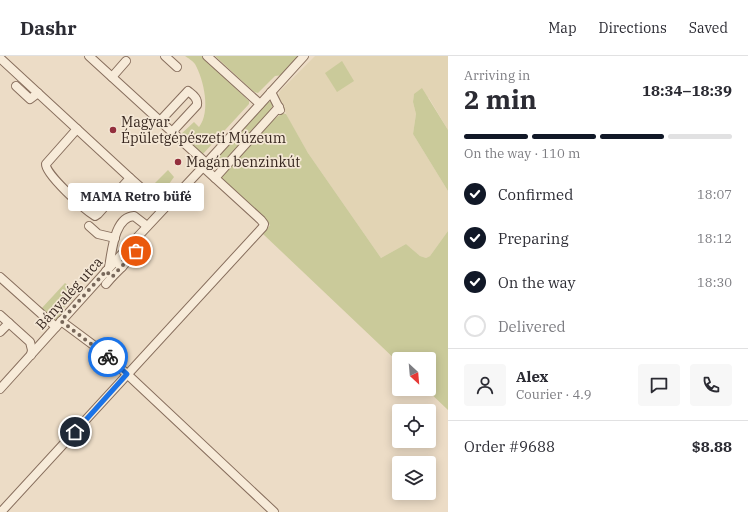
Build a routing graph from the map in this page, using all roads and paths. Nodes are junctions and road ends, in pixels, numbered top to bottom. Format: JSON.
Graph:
{"nodes":[{"id":1,"x":165,"y":56,"type":"edge"},
{"id":2,"x":207,"y":56,"type":"edge"},
{"id":3,"x":304,"y":56,"type":"edge"},
{"id":4,"x":94,"y":57,"type":"edge"},
{"id":5,"x":0,"y":58,"type":"edge"},
{"id":6,"x":126,"y":61,"type":"dead end"},
{"id":7,"x":177,"y":67,"type":"dead end"},
{"id":8,"x":112,"y":77,"type":"junction"},
{"id":9,"x":16,"y":86,"type":"dead end"},
{"id":10,"x":38,"y":92,"type":"junction"},
{"id":11,"x":271,"y":92,"type":"junction"},
{"id":12,"x":260,"y":104,"type":"junction"},
{"id":13,"x":160,"y":121,"type":"junction"},
{"id":14,"x":77,"y":129,"type":"junction"},
{"id":15,"x":172,"y":132,"type":"junction"},
{"id":16,"x":205,"y":165,"type":"junction"},
{"id":17,"x":130,"y":178,"type":"junction"},
{"id":18,"x":215,"y":178,"type":"junction"},
{"id":19,"x":164,"y":208,"type":"junction"},
{"id":20,"x":89,"y":226,"type":"dead end"},
{"id":21,"x":147,"y":226,"type":"junction"},
{"id":22,"x":115,"y":238,"type":"junction"},
{"id":23,"x":136,"y":251,"type":"dead end"},
{"id":24,"x":110,"y":267,"type":"junction"},
{"id":25,"x":122,"y":267,"type":"junction"},
{"id":26,"x":0,"y":277,"type":"edge"},
{"id":27,"x":112,"y":277,"type":"junction"},
{"id":28,"x":106,"y":284,"type":"dead end"},
{"id":29,"x":0,"y":315,"type":"edge"},
{"id":30,"x":8,"y":323,"type":"junction"},
{"id":31,"x":58,"y":324,"type":"junction"},
{"id":32,"x":0,"y":332,"type":"edge"},
{"id":33,"x":44,"y":340,"type":"junction"},
{"id":34,"x":30,"y":342,"type":"junction"},
{"id":35,"x":31,"y":355,"type":"junction"},
{"id":36,"x":127,"y":374,"type":"junction"},
{"id":37,"x":0,"y":389,"type":"edge"},
{"id":38,"x":1,"y":512,"type":"edge"},
{"id":39,"x":274,"y":512,"type":"edge"}],
"edges":[{"from":1,"to":7,"type":"street"},
{"from":2,"to":12,"type":"street"},
{"from":3,"to":11,"type":"street","name":"Bányalég utca"},
{"from":4,"to":8,"type":"street"},
{"from":5,"to":10,"type":"street"},
{"from":6,"to":8,"type":"street"},
{"from":8,"to":13,"type":"street"},
{"from":9,"to":10,"type":"street"},
{"from":10,"to":14,"type":"street"},
{"from":11,"to":12,"type":"street","name":"Bányalég utca"},
{"from":11,"to":18,"type":"street"},
{"from":12,"to":16,"type":"street","name":"Bányalég utca"},
{"from":13,"to":15,"type":"street"},
{"from":13,"to":15,"type":"street"},
{"from":14,"to":17,"type":"street"},
{"from":14,"to":17,"type":"street"},
{"from":15,"to":16,"type":"street"},
{"from":16,"to":18,"type":"street"},
{"from":16,"to":19,"type":"street","name":"Bányalég utca"},
{"from":17,"to":19,"type":"street"},
{"from":18,"to":36,"type":"street"},
{"from":19,"to":21,"type":"street","name":"Bányalég utca"},
{"from":20,"to":22,"type":"street"},
{"from":21,"to":22,"type":"street"},
{"from":21,"to":24,"type":"street","name":"Bányalég utca"},
{"from":22,"to":24,"type":"street"},
{"from":23,"to":25,"type":"street"},
{"from":24,"to":25,"type":"street"},
{"from":24,"to":27,"type":"street"},
{"from":24,"to":31,"type":"street","name":"Bányalég utca"},
{"from":25,"to":27,"type":"street"},
{"from":26,"to":31,"type":"street"},
{"from":27,"to":28,"type":"street"},
{"from":29,"to":30,"type":"street"},
{"from":30,"to":32,"type":"street"},
{"from":30,"to":34,"type":"street"},
{"from":31,"to":33,"type":"street","name":"Bányalég utca"},
{"from":31,"to":36,"type":"street"},
{"from":33,"to":34,"type":"street"},
{"from":33,"to":35,"type":"street","name":"Bányalég utca"},
{"from":34,"to":35,"type":"street"},
{"from":35,"to":37,"type":"street","name":"Bányalég utca"},
{"from":36,"to":38,"type":"street"},
{"from":36,"to":39,"type":"street"}]}
